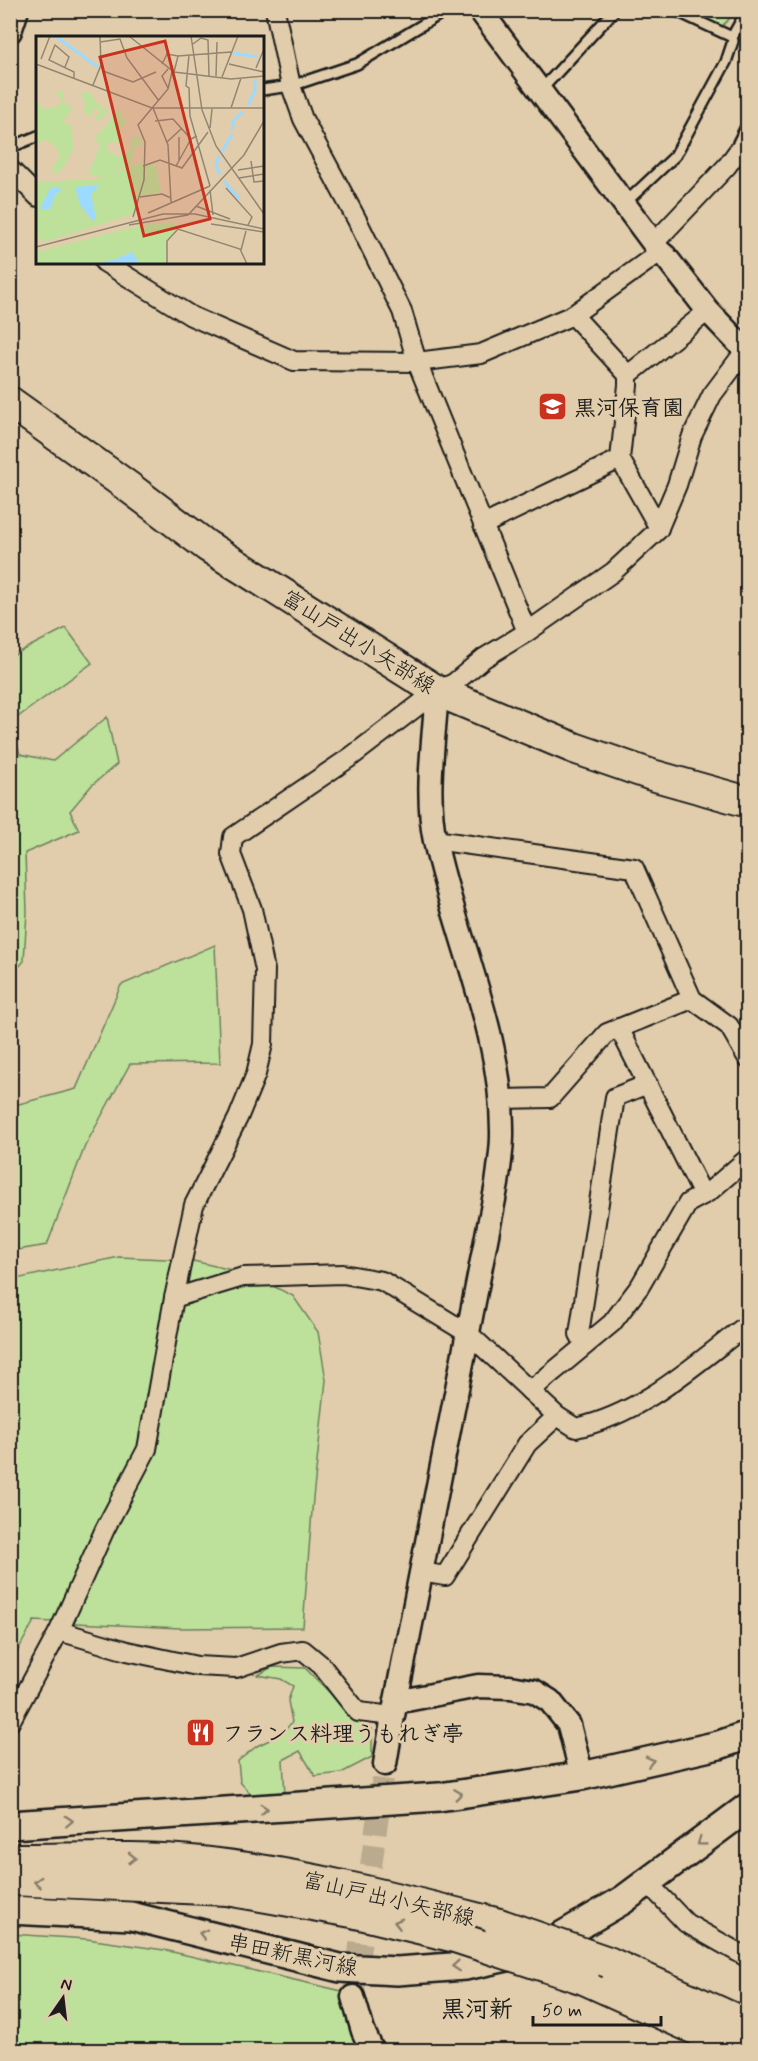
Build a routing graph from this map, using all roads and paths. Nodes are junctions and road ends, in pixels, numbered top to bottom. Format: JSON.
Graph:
{"nodes":[{"id":1,"x":17,"y":10,"type":"edge"},
{"id":2,"x":275,"y":10,"type":"edge"},
{"id":3,"x":447,"y":10,"type":"edge"},
{"id":4,"x":480,"y":10,"type":"edge"},
{"id":5,"x":615,"y":10,"type":"edge"},
{"id":6,"x":674,"y":10,"type":"edge"},
{"id":7,"x":747,"y":10,"type":"edge"},
{"id":8,"x":10,"y":31,"type":"edge"},
{"id":9,"x":732,"y":37,"type":"junction"},
{"id":10,"x":291,"y":86,"type":"junction"},
{"id":11,"x":264,"y":90,"type":"edge"},
{"id":12,"x":540,"y":91,"type":"junction"},
{"id":13,"x":747,"y":123,"type":"edge"},
{"id":14,"x":36,"y":137,"type":"edge"},
{"id":15,"x":10,"y":151,"type":"edge"},
{"id":16,"x":743,"y":153,"type":"edge"},
{"id":17,"x":10,"y":169,"type":"edge"},
{"id":18,"x":36,"y":195,"type":"edge"},
{"id":19,"x":624,"y":204,"type":"junction"},
{"id":20,"x":657,"y":247,"type":"junction"},
{"id":21,"x":107,"y":264,"type":"edge"},
{"id":22,"x":708,"y":311,"type":"junction"},
{"id":23,"x":573,"y":315,"type":"junction"},
{"id":24,"x":746,"y":352,"type":"edge"},
{"id":25,"x":417,"y":362,"type":"junction"},
{"id":26,"x":628,"y":375,"type":"junction"},
{"id":27,"x":10,"y":402,"type":"edge"},
{"id":28,"x":620,"y":459,"type":"junction"},
{"id":29,"x":483,"y":525,"type":"junction"},
{"id":30,"x":659,"y":528,"type":"junction"},
{"id":31,"x":526,"y":632,"type":"junction"},
{"id":32,"x":437,"y":691,"type":"junction"},
{"id":33,"x":747,"y":802,"type":"edge"},
{"id":34,"x":435,"y":840,"type":"junction"},
{"id":35,"x":692,"y":999,"type":"junction"},
{"id":36,"x":619,"y":1028,"type":"junction"},
{"id":37,"x":747,"y":1059,"type":"edge"},
{"id":38,"x":648,"y":1084,"type":"junction"},
{"id":39,"x":500,"y":1099,"type":"junction"},
{"id":40,"x":747,"y":1158,"type":"edge"},
{"id":41,"x":703,"y":1195,"type":"junction"},
{"id":42,"x":174,"y":1298,"type":"junction"},
{"id":43,"x":747,"y":1324,"type":"edge"},
{"id":44,"x":469,"y":1334,"type":"junction"},
{"id":45,"x":585,"y":1345,"type":"junction"},
{"id":46,"x":530,"y":1391,"type":"junction"},
{"id":47,"x":557,"y":1416,"type":"junction"},
{"id":48,"x":421,"y":1572,"type":"junction"},
{"id":49,"x":59,"y":1631,"type":"junction"},
{"id":50,"x":394,"y":1709,"type":"junction"},
{"id":51,"x":10,"y":1722,"type":"edge"},
{"id":52,"x":747,"y":1735,"type":"edge"},
{"id":53,"x":385,"y":1764,"type":"tunnel mouth"},
{"id":54,"x":582,"y":1776,"type":"junction"},
{"id":55,"x":747,"y":1807,"type":"edge"},
{"id":56,"x":10,"y":1825,"type":"edge"},
{"id":57,"x":10,"y":1859,"type":"edge"},
{"id":58,"x":10,"y":1880,"type":"edge"},
{"id":59,"x":647,"y":1882,"type":"junction"},
{"id":60,"x":10,"y":1910,"type":"edge"},
{"id":61,"x":747,"y":1959,"type":"edge"},
{"id":62,"x":353,"y":1997,"type":"tunnel mouth"},
{"id":63,"x":747,"y":2025,"type":"edge"},
{"id":64,"x":372,"y":2050,"type":"edge"},
{"id":65,"x":742,"y":2050,"type":"edge"}],
"edges":[{"from":1,"to":8,"type":"street"},
{"from":2,"to":10,"type":"street"},
{"from":3,"to":10,"type":"lane"},
{"from":4,"to":12,"type":"street"},
{"from":5,"to":12,"type":"lane"},
{"from":6,"to":9,"type":"lane"},
{"from":7,"to":9,"type":"lane"},
{"from":9,"to":19,"type":"lane"},
{"from":10,"to":11,"type":"lane"},
{"from":10,"to":25,"type":"street"},
{"from":12,"to":19,"type":"street"},
{"from":13,"to":16,"type":"lane"},
{"from":14,"to":15,"type":"lane"},
{"from":16,"to":20,"type":"street"},
{"from":17,"to":18,"type":"street"},
{"from":19,"to":20,"type":"street"},
{"from":20,"to":22,"type":"street"},
{"from":20,"to":23,"type":"street"},
{"from":21,"to":25,"type":"street"},
{"from":22,"to":24,"type":"street"},
{"from":22,"to":26,"type":"street"},
{"from":23,"to":25,"type":"street"},
{"from":23,"to":26,"type":"street"},
{"from":24,"to":30,"type":"street"},
{"from":25,"to":29,"type":"street"},
{"from":26,"to":28,"type":"street"},
{"from":27,"to":32,"type":"main road","name":"富山戸出小矢部線"},
{"from":28,"to":29,"type":"street"},
{"from":28,"to":30,"type":"street"},
{"from":29,"to":31,"type":"street"},
{"from":30,"to":31,"type":"street"},
{"from":31,"to":32,"type":"street"},
{"from":32,"to":33,"type":"main road","name":"富山戸出小矢部線"},
{"from":32,"to":34,"type":"street"},
{"from":32,"to":42,"type":"street"},
{"from":34,"to":35,"type":"street"},
{"from":34,"to":39,"type":"street"},
{"from":35,"to":36,"type":"street"},
{"from":35,"to":37,"type":"street"},
{"from":36,"to":38,"type":"street"},
{"from":36,"to":39,"type":"street"},
{"from":38,"to":41,"type":"street"},
{"from":38,"to":45,"type":"street"},
{"from":39,"to":44,"type":"street"},
{"from":40,"to":41,"type":"street"},
{"from":41,"to":45,"type":"street"},
{"from":42,"to":44,"type":"street"},
{"from":42,"to":49,"type":"street"},
{"from":43,"to":47,"type":"street"},
{"from":44,"to":46,"type":"street"},
{"from":44,"to":48,"type":"street"},
{"from":45,"to":46,"type":"street"},
{"from":46,"to":47,"type":"street"},
{"from":47,"to":48,"type":"street"},
{"from":48,"to":50,"type":"street"},
{"from":49,"to":50,"type":"street"},
{"from":49,"to":51,"type":"street"},
{"from":50,"to":53,"type":"street"},
{"from":50,"to":54,"type":"street"},
{"from":54,"to":52,"type":"main road","one_way":true},
{"from":56,"to":54,"type":"main road","one_way":true},
{"from":55,"to":59,"type":"main road","name":"串田新黒河線","one_way":true},
{"from":57,"to":63,"type":"main road","name":"富山戸出小矢部線","one_way":true,"bridge":true},
{"from":65,"to":58,"type":"main road","name":"富山戸出小矢部線","one_way":true,"bridge":true},
{"from":59,"to":60,"type":"main road","name":"串田新黒河線","one_way":true},
{"from":59,"to":61,"type":"street"},
{"from":62,"to":64,"type":"street"}]}
